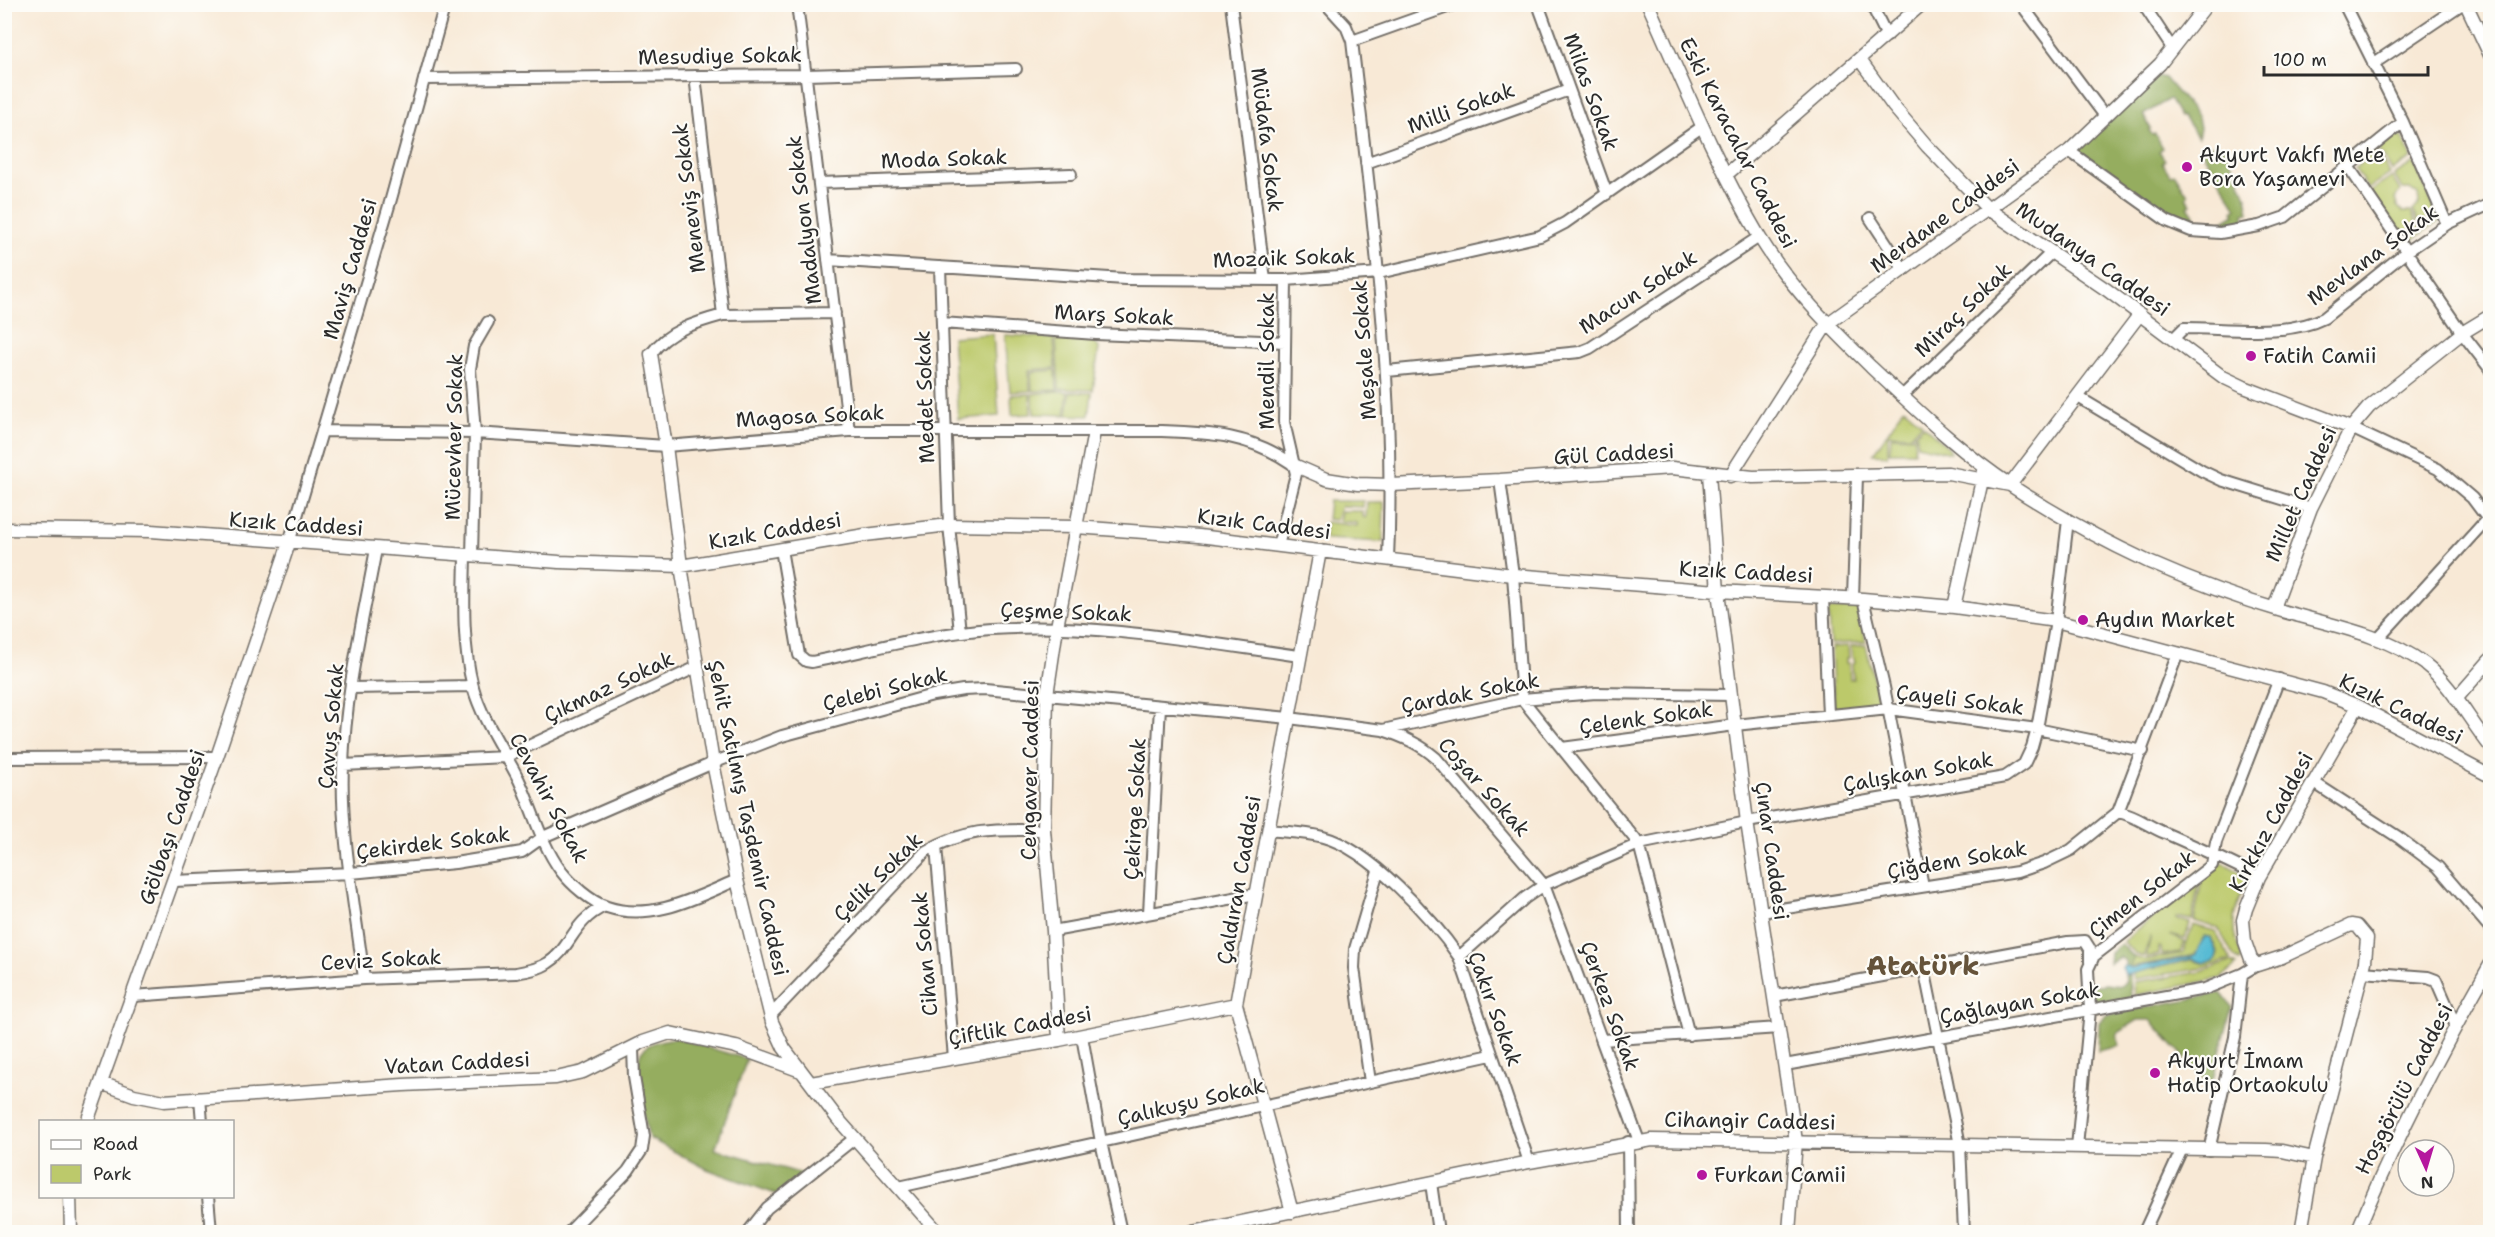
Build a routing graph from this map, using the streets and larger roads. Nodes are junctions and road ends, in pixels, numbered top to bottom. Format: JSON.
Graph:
{"nodes":[{"id":1,"x":445,"y":4,"type":"edge"},
{"id":2,"x":807,"y":4,"type":"edge"},
{"id":3,"x":1231,"y":4,"type":"edge"},
{"id":4,"x":1326,"y":4,"type":"edge"},
{"id":5,"x":1456,"y":4,"type":"edge"},
{"id":6,"x":1538,"y":4,"type":"edge"},
{"id":7,"x":1648,"y":4,"type":"edge"},
{"id":8,"x":1871,"y":4,"type":"edge"},
{"id":9,"x":1922,"y":4,"type":"edge"},
{"id":10,"x":2021,"y":4,"type":"edge"},
{"id":11,"x":2143,"y":4,"type":"edge"},
{"id":12,"x":2207,"y":4,"type":"edge"},
{"id":13,"x":2344,"y":4,"type":"edge"},
{"id":14,"x":2464,"y":4,"type":"edge"},
{"id":15,"x":797,"y":5,"type":"edge"},
{"id":16,"x":1887,"y":36,"type":"junction"},
{"id":17,"x":1352,"y":41,"type":"junction"},
{"id":18,"x":2172,"y":48,"type":"junction"},
{"id":19,"x":2490,"y":55,"type":"edge"},
{"id":20,"x":1860,"y":60,"type":"junction"},
{"id":21,"x":2373,"y":64,"type":"junction"},
{"id":22,"x":1016,"y":69,"type":"dead end"},
{"id":23,"x":806,"y":75,"type":"junction"},
{"id":24,"x":695,"y":76,"type":"junction"},
{"id":25,"x":424,"y":79,"type":"junction"},
{"id":26,"x":1569,"y":90,"type":"junction"},
{"id":27,"x":2105,"y":116,"type":"junction"},
{"id":28,"x":2403,"y":122,"type":"junction"},
{"id":29,"x":1703,"y":126,"type":"junction"},
{"id":30,"x":2069,"y":151,"type":"junction"},
{"id":31,"x":1366,"y":163,"type":"junction"},
{"id":32,"x":2348,"y":166,"type":"junction"},
{"id":33,"x":1071,"y":174,"type":"dead end"},
{"id":34,"x":1727,"y":174,"type":"junction"},
{"id":35,"x":819,"y":183,"type":"junction"},
{"id":36,"x":1607,"y":194,"type":"junction"},
{"id":37,"x":2490,"y":204,"type":"edge"},
{"id":38,"x":1988,"y":209,"type":"junction"},
{"id":39,"x":1870,"y":218,"type":"dead end"},
{"id":40,"x":2447,"y":224,"type":"junction"},
{"id":41,"x":1759,"y":237,"type":"junction"},
{"id":42,"x":2052,"y":252,"type":"junction"},
{"id":43,"x":2406,"y":252,"type":"junction"},
{"id":44,"x":828,"y":260,"type":"junction"},
{"id":45,"x":940,"y":267,"type":"junction"},
{"id":46,"x":1904,"y":270,"type":"junction"},
{"id":47,"x":1379,"y":273,"type":"junction"},
{"id":48,"x":1265,"y":280,"type":"junction"},
{"id":49,"x":1286,"y":280,"type":"junction"},
{"id":50,"x":835,"y":313,"type":"junction"},
{"id":51,"x":2140,"y":314,"type":"junction"},
{"id":52,"x":723,"y":315,"type":"junction"},
{"id":53,"x":2490,"y":316,"type":"edge"},
{"id":54,"x":488,"y":322,"type":"dead end"},
{"id":55,"x":942,"y":323,"type":"junction"},
{"id":56,"x":1827,"y":324,"type":"junction"},
{"id":57,"x":2462,"y":333,"type":"junction"},
{"id":58,"x":2173,"y":339,"type":"junction"},
{"id":59,"x":1285,"y":342,"type":"junction"},
{"id":60,"x":651,"y":354,"type":"joint"},
{"id":61,"x":2490,"y":369,"type":"edge"},
{"id":62,"x":1387,"y":371,"type":"junction"},
{"id":63,"x":1902,"y":396,"type":"junction"},
{"id":64,"x":2078,"y":396,"type":"junction"},
{"id":65,"x":2351,"y":428,"type":"junction"},
{"id":66,"x":946,"y":430,"type":"junction"},
{"id":67,"x":322,"y":431,"type":"junction"},
{"id":68,"x":849,"y":431,"type":"junction"},
{"id":69,"x":1094,"y":432,"type":"junction"},
{"id":70,"x":475,"y":433,"type":"junction"},
{"id":71,"x":666,"y":446,"type":"junction"},
{"id":72,"x":1294,"y":465,"type":"junction"},
{"id":73,"x":1984,"y":473,"type":"junction"},
{"id":74,"x":1709,"y":474,"type":"junction"},
{"id":75,"x":1857,"y":476,"type":"junction"},
{"id":76,"x":1730,"y":477,"type":"junction"},
{"id":77,"x":1500,"y":480,"type":"junction"},
{"id":78,"x":1391,"y":485,"type":"junction"},
{"id":79,"x":2010,"y":485,"type":"junction"},
{"id":80,"x":2311,"y":508,"type":"junction"},
{"id":81,"x":2068,"y":520,"type":"junction"},
{"id":82,"x":2489,"y":520,"type":"edge"},
{"id":83,"x":949,"y":525,"type":"junction"},
{"id":84,"x":1076,"y":527,"type":"junction"},
{"id":85,"x":4,"y":530,"type":"edge"},
{"id":86,"x":289,"y":543,"type":"junction"},
{"id":87,"x":1278,"y":546,"type":"junction"},
{"id":88,"x":376,"y":549,"type":"junction"},
{"id":89,"x":781,"y":549,"type":"junction"},
{"id":90,"x":1320,"y":551,"type":"junction"},
{"id":91,"x":468,"y":556,"type":"junction"},
{"id":92,"x":1388,"y":559,"type":"junction"},
{"id":93,"x":681,"y":566,"type":"junction"},
{"id":94,"x":1513,"y":575,"type":"junction"},
{"id":95,"x":1718,"y":591,"type":"junction"},
{"id":96,"x":1823,"y":597,"type":"junction"},
{"id":97,"x":1858,"y":598,"type":"junction"},
{"id":98,"x":1954,"y":607,"type":"junction"},
{"id":99,"x":2274,"y":608,"type":"junction"},
{"id":100,"x":2056,"y":621,"type":"junction"},
{"id":101,"x":1057,"y":627,"type":"junction"},
{"id":102,"x":960,"y":632,"type":"junction"},
{"id":103,"x":2378,"y":639,"type":"junction"},
{"id":104,"x":2178,"y":653,"type":"junction"},
{"id":105,"x":1300,"y":656,"type":"junction"},
{"id":106,"x":2490,"y":660,"type":"edge"},
{"id":107,"x":697,"y":667,"type":"junction"},
{"id":108,"x":2278,"y":680,"type":"junction"},
{"id":109,"x":473,"y":686,"type":"junction"},
{"id":110,"x":351,"y":688,"type":"junction"},
{"id":111,"x":1047,"y":695,"type":"junction"},
{"id":112,"x":1731,"y":695,"type":"junction"},
{"id":113,"x":1522,"y":699,"type":"junction"},
{"id":114,"x":2456,"y":699,"type":"junction"},
{"id":115,"x":1160,"y":706,"type":"junction"},
{"id":116,"x":2358,"y":706,"type":"junction"},
{"id":117,"x":1889,"y":709,"type":"junction"},
{"id":118,"x":1828,"y":715,"type":"junction"},
{"id":119,"x":1289,"y":718,"type":"junction"},
{"id":120,"x":1735,"y":725,"type":"junction"},
{"id":121,"x":2037,"y":729,"type":"junction"},
{"id":122,"x":1383,"y":730,"type":"junction"},
{"id":123,"x":2490,"y":746,"type":"edge"},
{"id":124,"x":1562,"y":748,"type":"junction"},
{"id":125,"x":2143,"y":751,"type":"junction"},
{"id":126,"x":217,"y":757,"type":"junction"},
{"id":127,"x":505,"y":757,"type":"junction"},
{"id":128,"x":4,"y":758,"type":"edge"},
{"id":129,"x":712,"y":763,"type":"junction"},
{"id":130,"x":343,"y":765,"type":"junction"},
{"id":131,"x":2490,"y":776,"type":"edge"},
{"id":132,"x":2313,"y":782,"type":"junction"},
{"id":133,"x":1906,"y":794,"type":"junction"},
{"id":134,"x":2118,"y":812,"type":"junction"},
{"id":135,"x":1747,"y":822,"type":"junction"},
{"id":136,"x":1044,"y":830,"type":"junction"},
{"id":137,"x":1268,"y":830,"type":"junction"},
{"id":138,"x":543,"y":837,"type":"junction"},
{"id":139,"x":1639,"y":844,"type":"junction"},
{"id":140,"x":936,"y":846,"type":"junction"},
{"id":141,"x":2215,"y":854,"type":"junction"},
{"id":142,"x":1378,"y":871,"type":"junction"},
{"id":143,"x":351,"y":873,"type":"junction"},
{"id":144,"x":2259,"y":878,"type":"junction"},
{"id":145,"x":737,"y":880,"type":"junction"},
{"id":146,"x":174,"y":881,"type":"junction"},
{"id":147,"x":1544,"y":885,"type":"junction"},
{"id":148,"x":1923,"y":886,"type":"junction"},
{"id":149,"x":1256,"y":894,"type":"junction"},
{"id":150,"x":604,"y":906,"type":"junction"},
{"id":151,"x":1761,"y":912,"type":"junction"},
{"id":152,"x":1149,"y":913,"type":"junction"},
{"id":153,"x":2490,"y":928,"type":"edge"},
{"id":154,"x":1053,"y":931,"type":"junction"},
{"id":155,"x":1459,"y":957,"type":"junction"},
{"id":156,"x":2090,"y":962,"type":"junction"},
{"id":157,"x":2257,"y":965,"type":"junction"},
{"id":158,"x":2490,"y":965,"type":"edge"},
{"id":159,"x":1924,"y":968,"type":"junction"},
{"id":160,"x":2362,"y":972,"type":"junction"},
{"id":161,"x":2242,"y":974,"type":"junction"},
{"id":162,"x":364,"y":979,"type":"junction"},
{"id":163,"x":133,"y":996,"type":"junction"},
{"id":164,"x":1774,"y":996,"type":"junction"},
{"id":165,"x":1236,"y":1004,"type":"junction"},
{"id":166,"x":2090,"y":1010,"type":"junction"},
{"id":167,"x":770,"y":1016,"type":"junction"},
{"id":168,"x":2456,"y":1026,"type":"junction"},
{"id":169,"x":1779,"y":1028,"type":"junction"},
{"id":170,"x":1689,"y":1035,"type":"junction"},
{"id":171,"x":1082,"y":1036,"type":"junction"},
{"id":172,"x":1938,"y":1037,"type":"junction"},
{"id":173,"x":1059,"y":1040,"type":"junction"},
{"id":174,"x":1602,"y":1041,"type":"junction"},
{"id":175,"x":633,"y":1048,"type":"junction"},
{"id":176,"x":1491,"y":1055,"type":"junction"},
{"id":177,"x":954,"y":1058,"type":"junction"},
{"id":178,"x":1785,"y":1065,"type":"junction"},
{"id":179,"x":802,"y":1071,"type":"junction"},
{"id":180,"x":1370,"y":1082,"type":"junction"},
{"id":181,"x":101,"y":1083,"type":"junction"},
{"id":182,"x":811,"y":1083,"type":"junction"},
{"id":183,"x":200,"y":1098,"type":"junction"},
{"id":184,"x":1264,"y":1106,"type":"junction"},
{"id":185,"x":88,"y":1120,"type":"edge"},
{"id":186,"x":202,"y":1120,"type":"edge"},
{"id":187,"x":855,"y":1138,"type":"junction"},
{"id":188,"x":1796,"y":1141,"type":"junction"},
{"id":189,"x":1101,"y":1142,"type":"junction"},
{"id":190,"x":1634,"y":1142,"type":"junction"},
{"id":191,"x":1960,"y":1145,"type":"junction"},
{"id":192,"x":2077,"y":1148,"type":"junction"},
{"id":193,"x":2182,"y":1149,"type":"junction"},
{"id":194,"x":2210,"y":1150,"type":"junction"},
{"id":195,"x":2314,"y":1158,"type":"junction"},
{"id":196,"x":1529,"y":1162,"type":"junction"},
{"id":197,"x":1431,"y":1183,"type":"junction"},
{"id":198,"x":899,"y":1188,"type":"junction"},
{"id":199,"x":70,"y":1198,"type":"edge"},
{"id":200,"x":208,"y":1198,"type":"edge"},
{"id":201,"x":1292,"y":1212,"type":"junction"},
{"id":202,"x":71,"y":1233,"type":"edge"},
{"id":203,"x":211,"y":1233,"type":"edge"},
{"id":204,"x":569,"y":1233,"type":"edge"},
{"id":205,"x":748,"y":1233,"type":"edge"},
{"id":206,"x":938,"y":1233,"type":"edge"},
{"id":207,"x":1120,"y":1233,"type":"edge"},
{"id":208,"x":1193,"y":1233,"type":"edge"},
{"id":209,"x":1438,"y":1233,"type":"edge"},
{"id":210,"x":1629,"y":1233,"type":"edge"},
{"id":211,"x":1789,"y":1233,"type":"edge"},
{"id":212,"x":1964,"y":1233,"type":"edge"},
{"id":213,"x":2144,"y":1233,"type":"edge"},
{"id":214,"x":2301,"y":1233,"type":"edge"},
{"id":215,"x":2357,"y":1233,"type":"edge"}],
"edges":[{"from":1,"to":25,"type":"street","name":"Maviş Caddesi"},
{"from":2,"to":15,"type":"street"},
{"from":3,"to":48,"type":"street","name":"Müdafa Sokak"},
{"from":4,"to":17,"type":"street","name":"Meşale Sokak"},
{"from":5,"to":17,"type":"street"},
{"from":6,"to":26,"type":"street","name":"Milas Sokak"},
{"from":7,"to":29,"type":"street","name":"Eski Karacalar Caddesi"},
{"from":8,"to":16,"type":"street"},
{"from":9,"to":16,"type":"street"},
{"from":10,"to":27,"type":"street"},
{"from":11,"to":18,"type":"street"},
{"from":12,"to":18,"type":"street","name":"Merdane Caddesi"},
{"from":13,"to":21,"type":"street"},
{"from":14,"to":19,"type":"street"},
{"from":14,"to":21,"type":"street"},
{"from":15,"to":23,"type":"street","name":"Madalyon Sokak"},
{"from":16,"to":20,"type":"street"},
{"from":17,"to":31,"type":"street","name":"Meşale Sokak"},
{"from":18,"to":27,"type":"street","name":"Merdane Caddesi"},
{"from":20,"to":34,"type":"street"},
{"from":20,"to":38,"type":"street","name":"Mudanya Caddesi"},
{"from":21,"to":28,"type":"street"},
{"from":22,"to":23,"type":"street","name":"Mesudiye Sokak"},
{"from":23,"to":24,"type":"street","name":"Mesudiye Sokak"},
{"from":23,"to":35,"type":"street","name":"Madalyon Sokak"},
{"from":24,"to":25,"type":"street","name":"Mesudiye Sokak"},
{"from":24,"to":52,"type":"street","name":"Meneviş Sokak"},
{"from":25,"to":67,"type":"street","name":"Maviş Caddesi"},
{"from":26,"to":31,"type":"street","name":"Milli Sokak"},
{"from":26,"to":36,"type":"street","name":"Milas Sokak"},
{"from":27,"to":30,"type":"street","name":"Merdane Caddesi"},
{"from":28,"to":32,"type":"street"},
{"from":28,"to":40,"type":"street"},
{"from":29,"to":34,"type":"street","name":"Eski Karacalar Caddesi"},
{"from":29,"to":36,"type":"street","name":"Mozaik Sokak"},
{"from":30,"to":32,"type":"street"},
{"from":30,"to":38,"type":"street","name":"Merdane Caddesi"},
{"from":31,"to":47,"type":"street","name":"Meşale Sokak"},
{"from":32,"to":43,"type":"street"},
{"from":33,"to":35,"type":"street","name":"Moda Sokak"},
{"from":34,"to":41,"type":"street","name":"Eski Karacalar Caddesi"},
{"from":35,"to":44,"type":"street","name":"Madalyon Sokak"},
{"from":36,"to":47,"type":"street","name":"Mozaik Sokak"},
{"from":37,"to":40,"type":"street","name":"Mevlana Sokak"},
{"from":38,"to":42,"type":"street","name":"Mudanya Caddesi"},
{"from":38,"to":46,"type":"street","name":"Merdane Caddesi"},
{"from":39,"to":46,"type":"street"},
{"from":40,"to":43,"type":"street","name":"Mevlana Sokak"},
{"from":41,"to":56,"type":"street","name":"Eski Karacalar Caddesi"},
{"from":41,"to":62,"type":"street","name":"Macun Sokak"},
{"from":42,"to":51,"type":"street","name":"Mudanya Caddesi"},
{"from":42,"to":63,"type":"street","name":"Miraç Sokak"},
{"from":43,"to":57,"type":"street"},
{"from":43,"to":58,"type":"street","name":"Mevlana Sokak"},
{"from":44,"to":45,"type":"street","name":"Mozaik Sokak"},
{"from":44,"to":50,"type":"street","name":"Madalyon Sokak"},
{"from":45,"to":48,"type":"street","name":"Mozaik Sokak"},
{"from":45,"to":55,"type":"street","name":"Medet Sokak"},
{"from":46,"to":56,"type":"street","name":"Merdane Caddesi"},
{"from":47,"to":49,"type":"street","name":"Mozaik Sokak"},
{"from":47,"to":62,"type":"street","name":"Meşale Sokak"},
{"from":48,"to":49,"type":"street","name":"Mozaik Sokak"},
{"from":49,"to":59,"type":"street","name":"Mendil Sokak"},
{"from":50,"to":52,"type":"street"},
{"from":50,"to":68,"type":"street","name":"Madalyon Sokak"},
{"from":51,"to":58,"type":"street","name":"Mudanya Caddesi"},
{"from":51,"to":64,"type":"street"},
{"from":52,"to":60,"type":"street"},
{"from":53,"to":57,"type":"street","name":"Millet Caddesi"},
{"from":54,"to":70,"type":"street","name":"Mücevher Sokak"},
{"from":55,"to":59,"type":"street","name":"Marş Sokak"},
{"from":55,"to":66,"type":"street","name":"Medet Sokak"},
{"from":56,"to":63,"type":"street","name":"Eski Karacalar Caddesi"},
{"from":56,"to":76,"type":"street","name":"Merdane Caddesi"},
{"from":57,"to":61,"type":"street"},
{"from":57,"to":65,"type":"street","name":"Millet Caddesi"},
{"from":58,"to":65,"type":"street","name":"Mudanya Caddesi"},
{"from":59,"to":72,"type":"street","name":"Mendil Sokak"},
{"from":60,"to":71,"type":"street","name":"Şehit Satılmış Taşdemir Caddesi"},
{"from":62,"to":78,"type":"street","name":"Meşale Sokak"},
{"from":63,"to":73,"type":"street","name":"Eski Karacalar Caddesi"},
{"from":64,"to":79,"type":"street"},
{"from":64,"to":80,"type":"street"},
{"from":65,"to":80,"type":"street","name":"Millet Caddesi"},
{"from":65,"to":82,"type":"street"},
{"from":66,"to":68,"type":"street","name":"Magosa Sokak"},
{"from":66,"to":69,"type":"street","name":"Magosa Sokak"},
{"from":66,"to":83,"type":"street","name":"Medet Sokak"},
{"from":67,"to":70,"type":"street","name":"Magosa Sokak"},
{"from":67,"to":86,"type":"street","name":"Maviş Caddesi"},
{"from":68,"to":71,"type":"street","name":"Magosa Sokak"},
{"from":69,"to":72,"type":"street","name":"Magosa Sokak"},
{"from":69,"to":84,"type":"street","name":"Cengaver Caddesi"},
{"from":70,"to":71,"type":"street","name":"Magosa Sokak"},
{"from":70,"to":91,"type":"street","name":"Mücevher Sokak"},
{"from":71,"to":93,"type":"street","name":"Şehit Satılmış Taşdemir Caddesi"},
{"from":72,"to":78,"type":"street","name":"Gül Caddesi"},
{"from":72,"to":87,"type":"street","name":"Mendil Sokak"},
{"from":73,"to":75,"type":"street","name":"Gül Caddesi"},
{"from":73,"to":79,"type":"street","name":"Eski Karacalar Caddesi"},
{"from":73,"to":98,"type":"street"},
{"from":74,"to":76,"type":"street","name":"Gül Caddesi"},
{"from":74,"to":77,"type":"street","name":"Gül Caddesi"},
{"from":74,"to":95,"type":"street","name":"Çınar Caddesi"},
{"from":75,"to":76,"type":"street","name":"Gül Caddesi"},
{"from":75,"to":97,"type":"street"},
{"from":77,"to":78,"type":"street","name":"Gül Caddesi"},
{"from":77,"to":94,"type":"street"},
{"from":78,"to":92,"type":"street","name":"Meşale Sokak"},
{"from":79,"to":81,"type":"street","name":"Eski Karacalar Caddesi"},
{"from":80,"to":99,"type":"street","name":"Millet Caddesi"},
{"from":81,"to":99,"type":"street","name":"Eski Karacalar Caddesi"},
{"from":81,"to":100,"type":"street","name":"Çalışkan Sokak"},
{"from":82,"to":103,"type":"street"},
{"from":83,"to":84,"type":"street","name":"Kızık Caddesi"},
{"from":83,"to":89,"type":"street","name":"Kızık Caddesi"},
{"from":83,"to":102,"type":"street","name":"Medet Sokak"},
{"from":84,"to":87,"type":"street","name":"Kızık Caddesi"},
{"from":84,"to":101,"type":"street","name":"Cengaver Caddesi"},
{"from":85,"to":86,"type":"street","name":"Kızık Caddesi"},
{"from":86,"to":88,"type":"street","name":"Kızık Caddesi"},
{"from":86,"to":126,"type":"street","name":"Gölbaşı Caddesi"},
{"from":87,"to":90,"type":"street","name":"Kızık Caddesi"},
{"from":88,"to":91,"type":"street","name":"Kızık Caddesi"},
{"from":88,"to":110,"type":"street","name":"Çavuş Sokak"},
{"from":89,"to":93,"type":"street","name":"Kızık Caddesi"},
{"from":89,"to":102,"type":"street","name":"Çeşme Sokak"},
{"from":90,"to":92,"type":"street","name":"Kızık Caddesi"},
{"from":90,"to":105,"type":"street","name":"Çaldıran Caddesi"},
{"from":91,"to":93,"type":"street","name":"Kızık Caddesi"},
{"from":91,"to":109,"type":"street","name":"Cevahir Sokak"},
{"from":92,"to":94,"type":"street","name":"Kızık Caddesi"},
{"from":93,"to":107,"type":"street","name":"Şehit Satılmış Taşdemir Caddesi"},
{"from":94,"to":95,"type":"street","name":"Kızık Caddesi"},
{"from":94,"to":113,"type":"street"},
{"from":95,"to":96,"type":"street","name":"Kızık Caddesi"},
{"from":95,"to":112,"type":"street","name":"Çınar Caddesi"},
{"from":96,"to":97,"type":"street","name":"Kızık Caddesi"},
{"from":96,"to":118,"type":"street"},
{"from":97,"to":98,"type":"street","name":"Kızık Caddesi"},
{"from":97,"to":117,"type":"street"},
{"from":98,"to":100,"type":"street","name":"Kızık Caddesi"},
{"from":99,"to":103,"type":"street","name":"Eski Karacalar Caddesi"},
{"from":100,"to":104,"type":"street","name":"Kızık Caddesi"},
{"from":100,"to":121,"type":"street","name":"Çalışkan Sokak"},
{"from":101,"to":102,"type":"street","name":"Çeşme Sokak"},
{"from":101,"to":105,"type":"street","name":"Çeşme Sokak"},
{"from":101,"to":111,"type":"street","name":"Cengaver Caddesi"},
{"from":103,"to":114,"type":"street","name":"Eski Karacalar Caddesi"},
{"from":104,"to":108,"type":"street","name":"Kızık Caddesi"},
{"from":104,"to":125,"type":"street","name":"Çiğdem Sokak"},
{"from":105,"to":119,"type":"street","name":"Çaldıran Caddesi"},
{"from":106,"to":114,"type":"street"},
{"from":107,"to":127,"type":"street","name":"Çıkmaz Sokak"},
{"from":107,"to":129,"type":"street","name":"Şehit Satılmış Taşdemir Caddesi"},
{"from":108,"to":116,"type":"street","name":"Kızık Caddesi"},
{"from":108,"to":141,"type":"street","name":"Çimen Sokak"},
{"from":109,"to":110,"type":"street"},
{"from":109,"to":127,"type":"street","name":"Cevahir Sokak"},
{"from":110,"to":130,"type":"street","name":"Çavuş Sokak"},
{"from":111,"to":115,"type":"street","name":"Çelebi Sokak"},
{"from":111,"to":129,"type":"street","name":"Çelebi Sokak"},
{"from":111,"to":136,"type":"street","name":"Cengaver Caddesi"},
{"from":112,"to":113,"type":"street","name":"Çardak Sokak"},
{"from":112,"to":120,"type":"street","name":"Çınar Caddesi"},
{"from":113,"to":122,"type":"street","name":"Çardak Sokak"},
{"from":113,"to":124,"type":"street"},
{"from":114,"to":123,"type":"street","name":"Eski Karacalar Caddesi"},
{"from":115,"to":119,"type":"street","name":"Çelebi Sokak"},
{"from":115,"to":152,"type":"street","name":"Çekirge Sokak"},
{"from":116,"to":131,"type":"street","name":"Kızık Caddesi"},
{"from":116,"to":132,"type":"street","name":"Kırkkız Caddesi"},
{"from":117,"to":118,"type":"street","name":"Çayeli Sokak"},
{"from":117,"to":121,"type":"street","name":"Çayeli Sokak"},
{"from":117,"to":133,"type":"street"},
{"from":118,"to":120,"type":"street","name":"Çayeli Sokak"},
{"from":119,"to":122,"type":"street","name":"Çardak Sokak"},
{"from":119,"to":137,"type":"street","name":"Çaldıran Caddesi"},
{"from":120,"to":124,"type":"street","name":"Çelenk Sokak"},
{"from":120,"to":135,"type":"street","name":"Çınar Caddesi"},
{"from":121,"to":125,"type":"street","name":"Çayeli Sokak"},
{"from":121,"to":133,"type":"street","name":"Çalışkan Sokak"},
{"from":122,"to":147,"type":"street","name":"Coşar Sokak"},
{"from":124,"to":139,"type":"street"},
{"from":125,"to":134,"type":"street","name":"Çiğdem Sokak"},
{"from":126,"to":128,"type":"street"},
{"from":126,"to":146,"type":"street","name":"Gölbaşı Caddesi"},
{"from":127,"to":130,"type":"street"},
{"from":127,"to":138,"type":"street","name":"Cevahir Sokak"},
{"from":129,"to":138,"type":"street","name":"Çekirdek Sokak"},
{"from":129,"to":145,"type":"street","name":"Şehit Satılmış Taşdemir Caddesi"},
{"from":130,"to":143,"type":"street","name":"Çavuş Sokak"},
{"from":132,"to":144,"type":"street","name":"Kırkkız Caddesi"},
{"from":132,"to":153,"type":"street"},
{"from":133,"to":135,"type":"street","name":"Çalışkan Sokak"},
{"from":133,"to":148,"type":"street"},
{"from":134,"to":141,"type":"street"},
{"from":134,"to":148,"type":"street","name":"Çiğdem Sokak"},
{"from":135,"to":139,"type":"street","name":"Çalışkan Sokak"},
{"from":135,"to":151,"type":"street","name":"Çınar Caddesi"},
{"from":136,"to":140,"type":"street","name":"Çelik Sokak"},
{"from":136,"to":154,"type":"street","name":"Cengaver Caddesi"},
{"from":137,"to":142,"type":"street","name":"Çakır Sokak"},
{"from":137,"to":149,"type":"street","name":"Çaldıran Caddesi"},
{"from":138,"to":143,"type":"street","name":"Çekirdek Sokak"},
{"from":138,"to":150,"type":"street","name":"Cevahir Sokak"},
{"from":139,"to":147,"type":"street","name":"Çalışkan Sokak"},
{"from":139,"to":170,"type":"street"},
{"from":140,"to":167,"type":"street","name":"Çelik Sokak"},
{"from":140,"to":177,"type":"street","name":"Cihan Sokak"},
{"from":141,"to":144,"type":"street"},
{"from":141,"to":156,"type":"street","name":"Çimen Sokak"},
{"from":142,"to":155,"type":"street","name":"Çakır Sokak"},
{"from":142,"to":180,"type":"street"},
{"from":143,"to":146,"type":"street","name":"Çekirdek Sokak"},
{"from":143,"to":162,"type":"street","name":"Çavuş Sokak"},
{"from":144,"to":157,"type":"street","name":"Kırkkız Caddesi"},
{"from":145,"to":150,"type":"street","name":"Cevahir Sokak"},
{"from":145,"to":167,"type":"street","name":"Şehit Satılmış Taşdemir Caddesi"},
{"from":146,"to":163,"type":"street","name":"Gölbaşı Caddesi"},
{"from":147,"to":155,"type":"street","name":"Çalışkan Sokak"},
{"from":147,"to":174,"type":"street","name":"Çerkez Sokak"},
{"from":148,"to":151,"type":"street","name":"Çiğdem Sokak"},
{"from":149,"to":152,"type":"street"},
{"from":149,"to":165,"type":"street","name":"Çaldıran Caddesi"},
{"from":150,"to":162,"type":"street","name":"Ceviz Sokak"},
{"from":151,"to":164,"type":"street","name":"Çınar Caddesi"},
{"from":152,"to":154,"type":"street"},
{"from":154,"to":173,"type":"street","name":"Cengaver Caddesi"},
{"from":155,"to":176,"type":"street","name":"Çakır Sokak"},
{"from":156,"to":159,"type":"street"},
{"from":156,"to":166,"type":"street","name":"Çimen Sokak"},
{"from":157,"to":160,"type":"street"},
{"from":157,"to":161,"type":"street","name":"Çağlayan Sokak"},
{"from":158,"to":168,"type":"street","name":"Hoşgörülü Caddesi"},
{"from":159,"to":164,"type":"street"},
{"from":159,"to":172,"type":"street"},
{"from":160,"to":168,"type":"street"},
{"from":160,"to":195,"type":"street"},
{"from":161,"to":166,"type":"street","name":"Çağlayan Sokak"},
{"from":161,"to":194,"type":"street"},
{"from":162,"to":163,"type":"street","name":"Ceviz Sokak"},
{"from":163,"to":181,"type":"street","name":"Gölbaşı Caddesi"},
{"from":164,"to":169,"type":"street","name":"Çınar Caddesi"},
{"from":165,"to":171,"type":"street","name":"Çiftlik Caddesi"},
{"from":165,"to":184,"type":"street","name":"Çaldıran Caddesi"},
{"from":166,"to":172,"type":"street","name":"Çağlayan Sokak"},
{"from":166,"to":192,"type":"street","name":"Çimen Sokak"},
{"from":167,"to":179,"type":"street","name":"Şehit Satılmış Taşdemir Caddesi"},
{"from":168,"to":215,"type":"street","name":"Hoşgörülü Caddesi"},
{"from":169,"to":170,"type":"street"},
{"from":169,"to":178,"type":"street","name":"Çınar Caddesi"},
{"from":170,"to":174,"type":"street"},
{"from":171,"to":173,"type":"street","name":"Çiftlik Caddesi"},
{"from":171,"to":189,"type":"street"},
{"from":172,"to":178,"type":"street","name":"Çağlayan Sokak"},
{"from":172,"to":191,"type":"street"},
{"from":173,"to":177,"type":"street","name":"Çiftlik Caddesi"},
{"from":174,"to":190,"type":"street","name":"Çerkez Sokak"},
{"from":175,"to":179,"type":"street","name":"Vatan Caddesi"},
{"from":175,"to":183,"type":"street","name":"Vatan Caddesi"},
{"from":175,"to":204,"type":"street"},
{"from":176,"to":180,"type":"street","name":"Çalıkuşu Sokak"},
{"from":176,"to":196,"type":"street","name":"Çakır Sokak"},
{"from":177,"to":182,"type":"street","name":"Çiftlik Caddesi"},
{"from":178,"to":188,"type":"street","name":"Çınar Caddesi"},
{"from":179,"to":182,"type":"street","name":"Şehit Satılmış Taşdemir Caddesi"},
{"from":180,"to":184,"type":"street","name":"Çalıkuşu Sokak"},
{"from":181,"to":183,"type":"street","name":"Vatan Caddesi"},
{"from":181,"to":185,"type":"street","name":"Gölbaşı Caddesi"},
{"from":182,"to":187,"type":"street","name":"Şehit Satılmış Taşdemir Caddesi"},
{"from":183,"to":186,"type":"street"},
{"from":184,"to":189,"type":"street","name":"Çalıkuşu Sokak"},
{"from":184,"to":201,"type":"street","name":"Çaldıran Caddesi"},
{"from":187,"to":198,"type":"street","name":"Şehit Satılmış Taşdemir Caddesi"},
{"from":187,"to":205,"type":"street"},
{"from":188,"to":190,"type":"street","name":"Cihangir Caddesi"},
{"from":188,"to":191,"type":"street","name":"Cihangir Caddesi"},
{"from":188,"to":211,"type":"street","name":"Çınar Caddesi"},
{"from":189,"to":198,"type":"street","name":"Çalıkuşu Sokak"},
{"from":189,"to":207,"type":"street"},
{"from":190,"to":196,"type":"street","name":"Cihangir Caddesi"},
{"from":190,"to":210,"type":"street","name":"Çerkez Sokak"},
{"from":191,"to":192,"type":"street","name":"Cihangir Caddesi"},
{"from":191,"to":212,"type":"street"},
{"from":192,"to":193,"type":"street","name":"Cihangir Caddesi"},
{"from":193,"to":194,"type":"street","name":"Cihangir Caddesi"},
{"from":193,"to":213,"type":"street"},
{"from":194,"to":195,"type":"street","name":"Cihangir Caddesi"},
{"from":195,"to":214,"type":"street"},
{"from":196,"to":197,"type":"street","name":"Cihangir Caddesi"},
{"from":197,"to":201,"type":"street","name":"Cihangir Caddesi"},
{"from":197,"to":209,"type":"street"},
{"from":198,"to":206,"type":"street","name":"Şehit Satılmış Taşdemir Caddesi"},
{"from":199,"to":202,"type":"street"},
{"from":200,"to":203,"type":"street"},
{"from":201,"to":208,"type":"street","name":"Cihangir Caddesi"}]}
